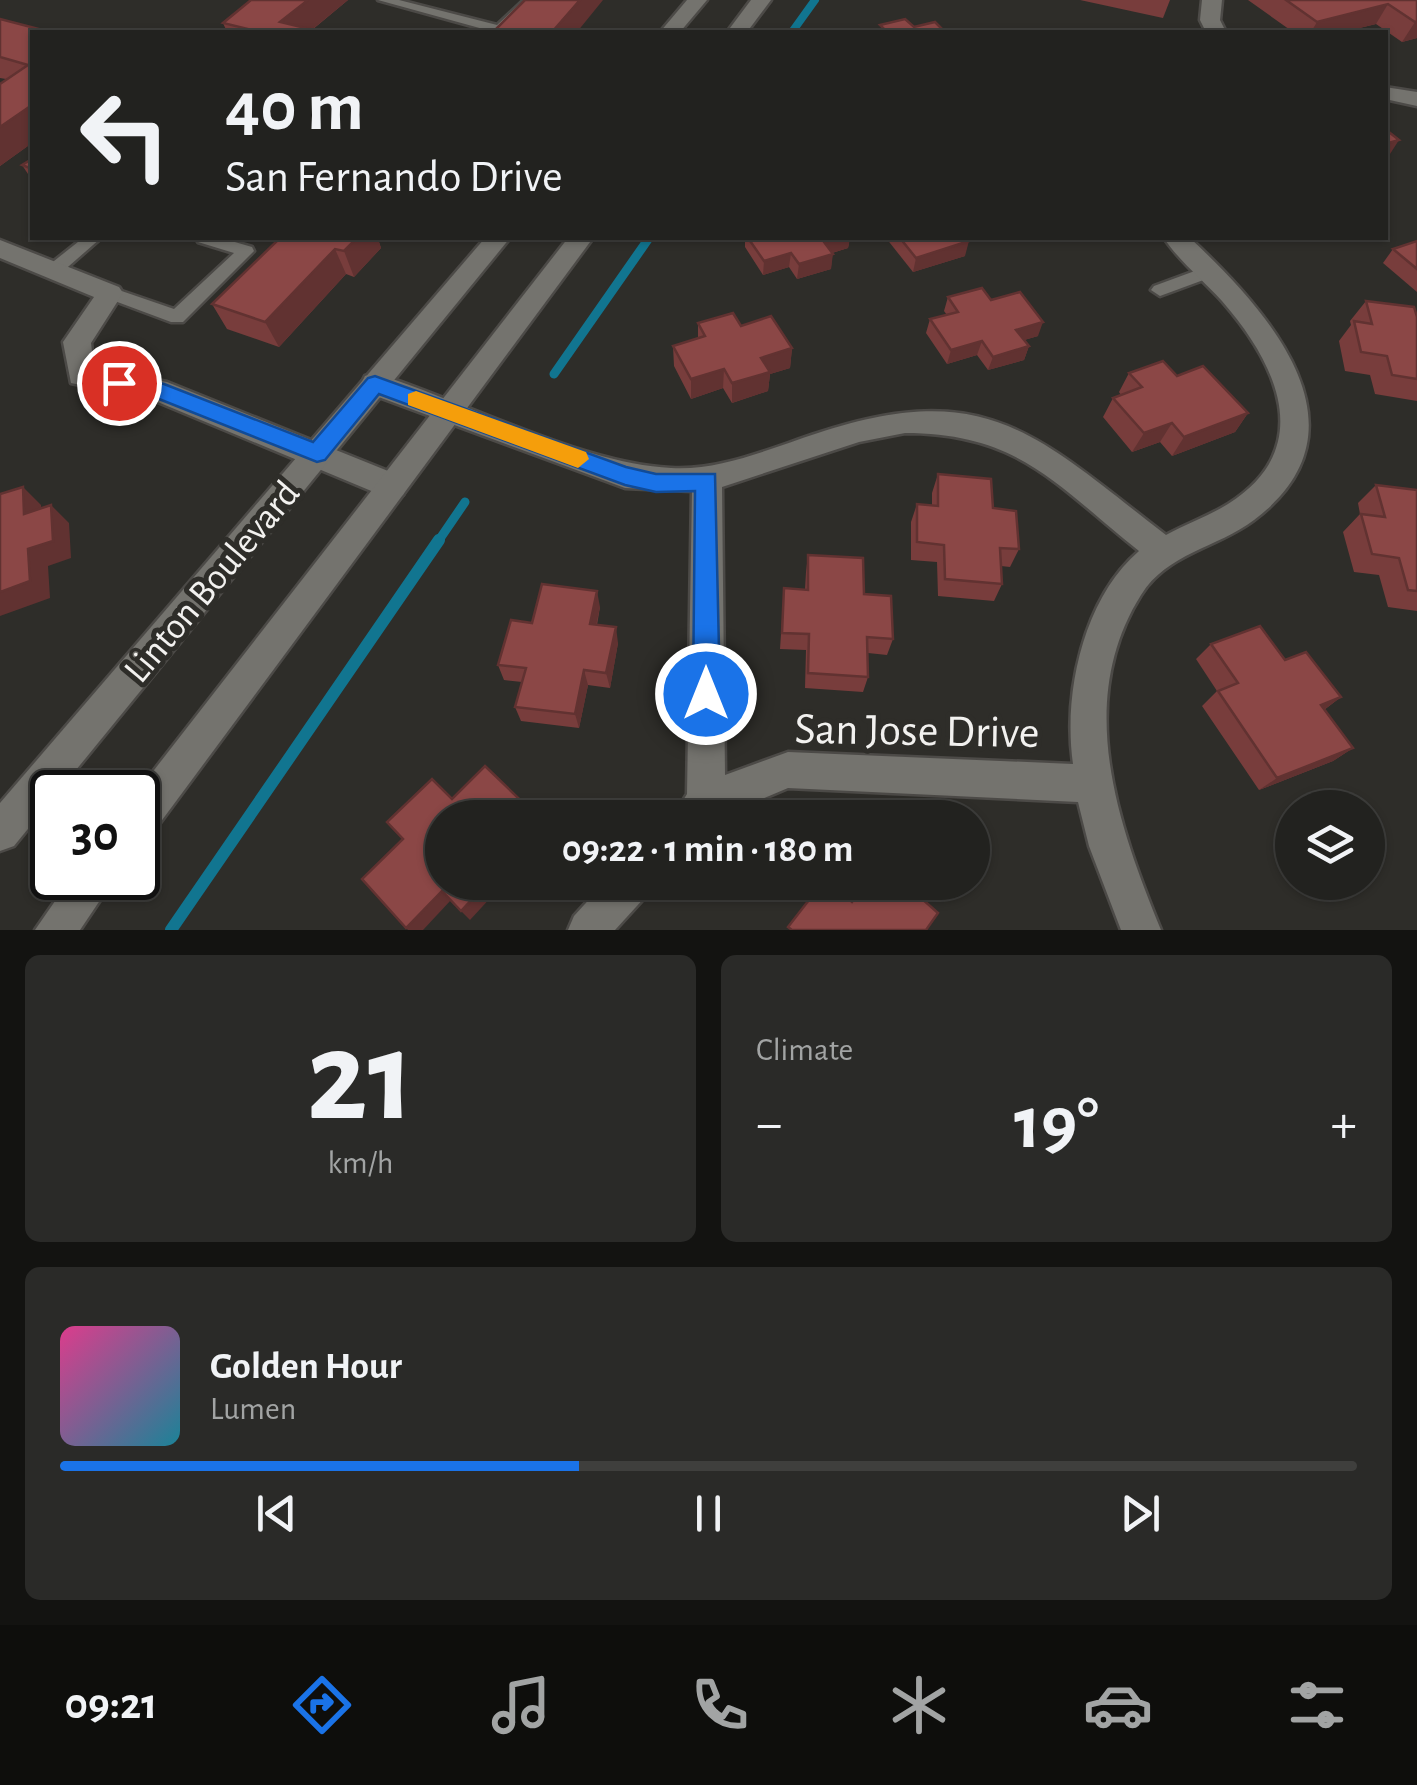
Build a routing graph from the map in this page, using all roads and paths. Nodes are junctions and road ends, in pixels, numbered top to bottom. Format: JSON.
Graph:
{"nodes":[{"id":1,"x":384,"y":0,"type":"edge"},
{"id":2,"x":532,"y":0,"type":"edge"},
{"id":3,"x":697,"y":0,"type":"edge"},
{"id":4,"x":761,"y":0,"type":"edge"},
{"id":5,"x":1212,"y":0,"type":"edge"},
{"id":6,"x":672,"y":30,"type":"edge"},
{"id":7,"x":738,"y":30,"type":"edge"},
{"id":8,"x":1215,"y":30,"type":"edge"},
{"id":9,"x":1388,"y":93,"type":"edge"},
{"id":10,"x":1417,"y":99,"type":"edge"},
{"id":11,"x":91,"y":240,"type":"edge"},
{"id":12,"x":210,"y":240,"type":"edge"},
{"id":13,"x":496,"y":240,"type":"edge"},
{"id":14,"x":579,"y":240,"type":"edge"},
{"id":15,"x":1178,"y":240,"type":"edge"},
{"id":16,"x":0,"y":248,"type":"edge"},
{"id":17,"x":55,"y":269,"type":"junction"},
{"id":18,"x":1211,"y":271,"type":"junction"},
{"id":19,"x":1160,"y":290,"type":"dead end"},
{"id":20,"x":110,"y":293,"type":"junction"},
{"id":21,"x":375,"y":384,"type":"junction"},
{"id":22,"x":448,"y":412,"type":"junction"},
{"id":23,"x":317,"y":453,"type":"junction"},
{"id":24,"x":707,"y":481,"type":"junction"},
{"id":25,"x":392,"y":486,"type":"junction"},
{"id":26,"x":1163,"y":552,"type":"junction"},
{"id":27,"x":1092,"y":784,"type":"junction"},
{"id":28,"x":160,"y":793,"type":"edge"},
{"id":29,"x":699,"y":800,"type":"edge"},
{"id":30,"x":720,"y":800,"type":"edge"},
{"id":31,"x":0,"y":832,"type":"edge"},
{"id":32,"x":78,"y":900,"type":"edge"},
{"id":33,"x":616,"y":900,"type":"edge"},
{"id":34,"x":56,"y":930,"type":"edge"},
{"id":35,"x":588,"y":930,"type":"edge"},
{"id":36,"x":1141,"y":930,"type":"edge"}],
"edges":[{"from":1,"to":2,"type":"lane"},
{"from":3,"to":6,"type":"street"},
{"from":4,"to":7,"type":"street"},
{"from":5,"to":8,"type":"street"},
{"from":9,"to":10,"type":"street"},
{"from":11,"to":17,"type":"lane"},
{"from":12,"to":20,"type":"lane"},
{"from":13,"to":21,"type":"street","name":"Linton Boulevard"},
{"from":14,"to":22,"type":"street"},
{"from":15,"to":18,"type":"street"},
{"from":16,"to":17,"type":"street"},
{"from":17,"to":20,"type":"street"},
{"from":18,"to":19,"type":"lane"},
{"from":18,"to":26,"type":"street"},
{"from":20,"to":23,"type":"street"},
{"from":21,"to":22,"type":"street"},
{"from":21,"to":23,"type":"street","name":"Linton Boulevard"},
{"from":22,"to":24,"type":"street"},
{"from":22,"to":25,"type":"street"},
{"from":23,"to":25,"type":"street"},
{"from":23,"to":31,"type":"street","name":"Linton Boulevard"},
{"from":24,"to":26,"type":"street"},
{"from":24,"to":29,"type":"street"},
{"from":25,"to":28,"type":"street"},
{"from":26,"to":27,"type":"street"},
{"from":27,"to":30,"type":"street","name":"San Jose Drive"},
{"from":27,"to":36,"type":"street"},
{"from":32,"to":34,"type":"street"},
{"from":33,"to":35,"type":"street"}]}
